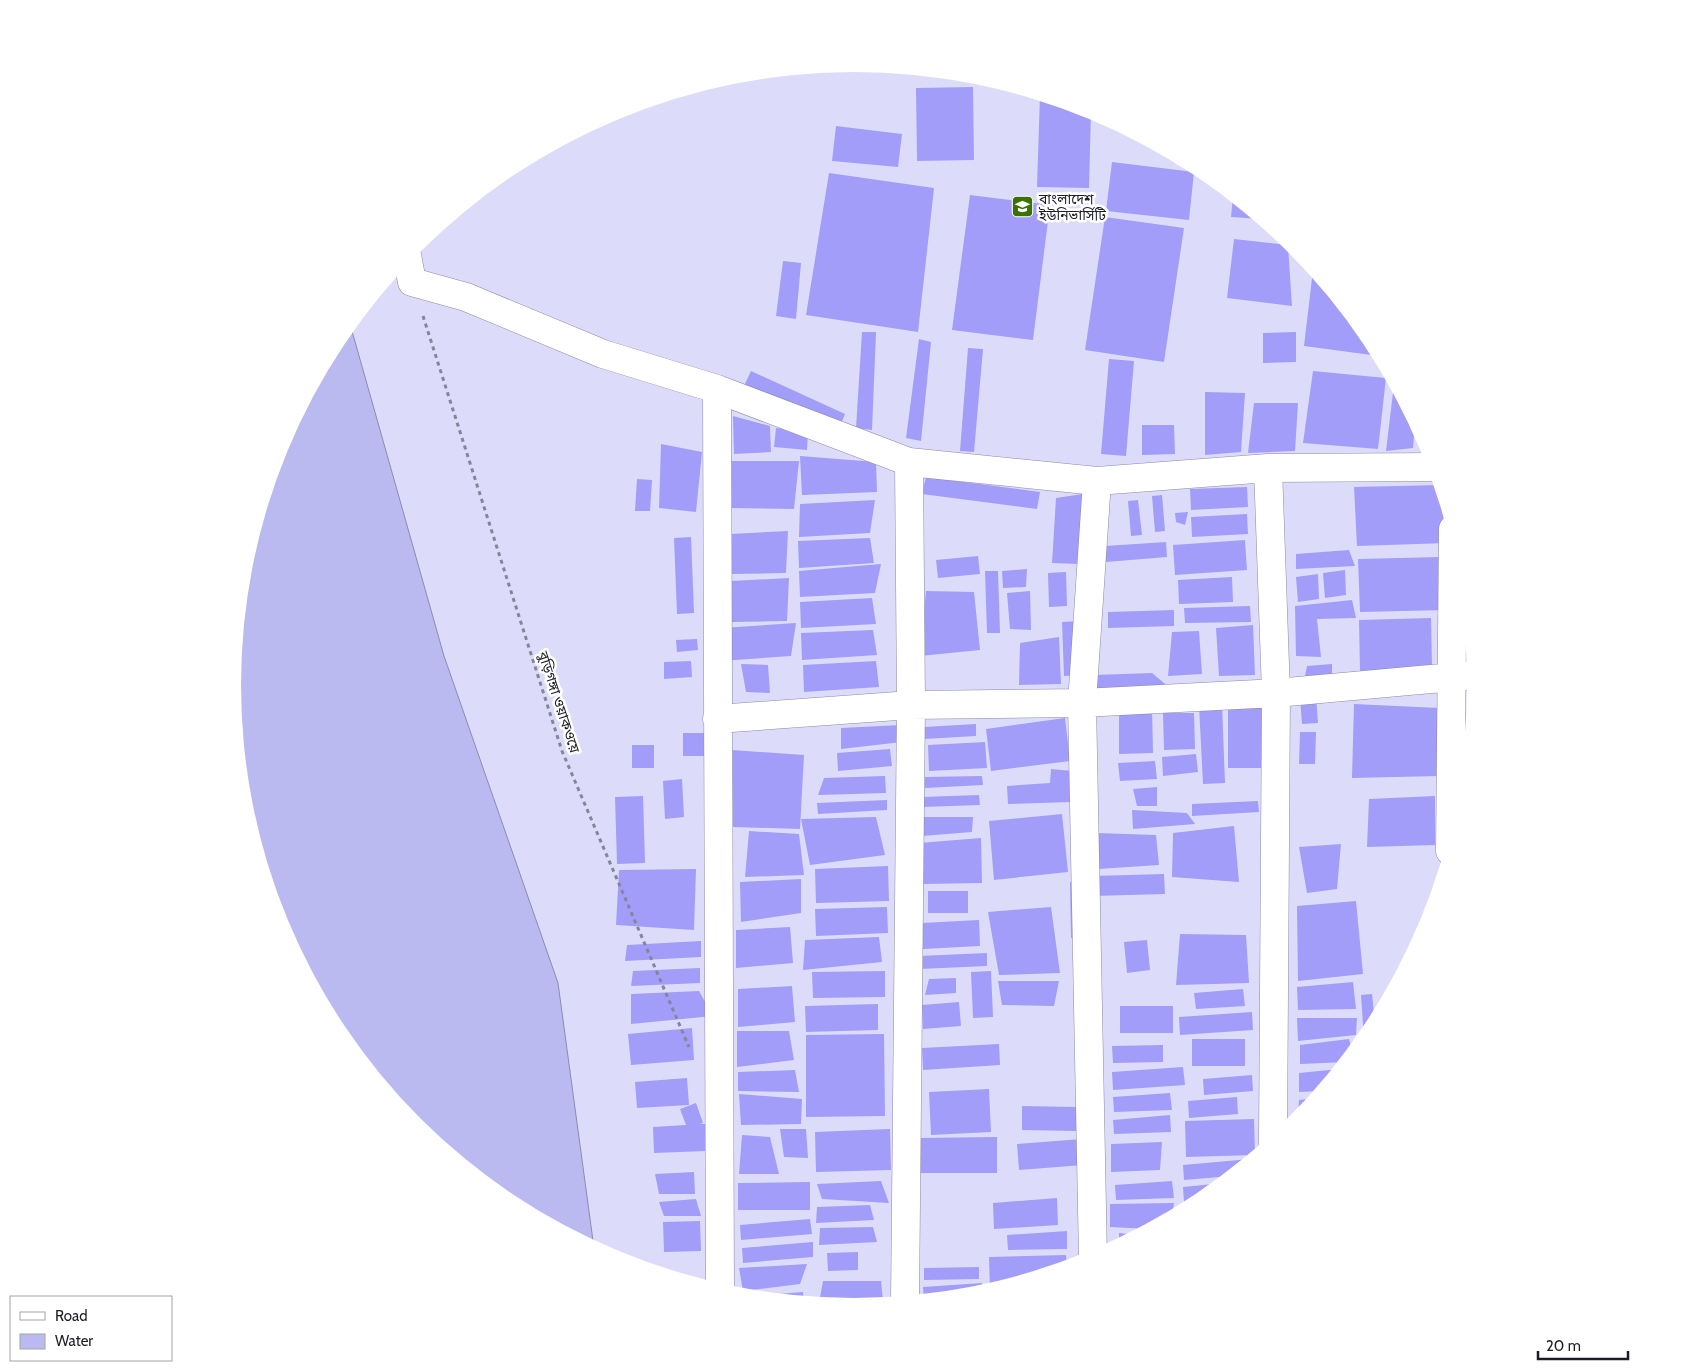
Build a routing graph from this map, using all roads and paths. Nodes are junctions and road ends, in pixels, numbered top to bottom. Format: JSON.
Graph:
{"nodes":[{"id":1,"x":409,"y":265,"type":"edge"},
{"id":2,"x":412,"y":282,"type":"junction"},
{"id":3,"x":717,"y":389,"type":"junction"},
{"id":4,"x":909,"y":462,"type":"junction"},
{"id":5,"x":1426,"y":467,"type":"edge"},
{"id":6,"x":1268,"y":468,"type":"junction"},
{"id":7,"x":1097,"y":480,"type":"junction"},
{"id":8,"x":1456,"y":571,"type":"edge"},
{"id":9,"x":1463,"y":676,"type":"edge"},
{"id":10,"x":1276,"y":693,"type":"junction"},
{"id":11,"x":1082,"y":702,"type":"junction"},
{"id":12,"x":911,"y":705,"type":"junction"},
{"id":13,"x":717,"y":719,"type":"junction"},
{"id":14,"x":1453,"y":815,"type":"edge"},
{"id":15,"x":692,"y":1053,"type":"dead end"},
{"id":16,"x":1273,"y":1132,"type":"edge"},
{"id":17,"x":1094,"y":1250,"type":"edge"},
{"id":18,"x":720,"y":1284,"type":"edge"},
{"id":19,"x":905,"y":1296,"type":"edge"}],
"edges":[{"from":1,"to":2,"type":"street"},
{"from":2,"to":3,"type":"street"},
{"from":2,"to":15,"type":"path","name":"বুড়িগঙ্গা ওয়াকওয়ে"},
{"from":3,"to":4,"type":"street"},
{"from":3,"to":13,"type":"street"},
{"from":4,"to":7,"type":"street"},
{"from":4,"to":12,"type":"street"},
{"from":5,"to":6,"type":"street"},
{"from":6,"to":7,"type":"street"},
{"from":6,"to":10,"type":"street"},
{"from":7,"to":11,"type":"street"},
{"from":8,"to":9,"type":"street"},
{"from":9,"to":10,"type":"street"},
{"from":9,"to":14,"type":"street"},
{"from":10,"to":11,"type":"street"},
{"from":10,"to":16,"type":"street"},
{"from":11,"to":12,"type":"street"},
{"from":11,"to":17,"type":"street"},
{"from":12,"to":13,"type":"street"},
{"from":12,"to":19,"type":"street"},
{"from":13,"to":18,"type":"street"}]}
